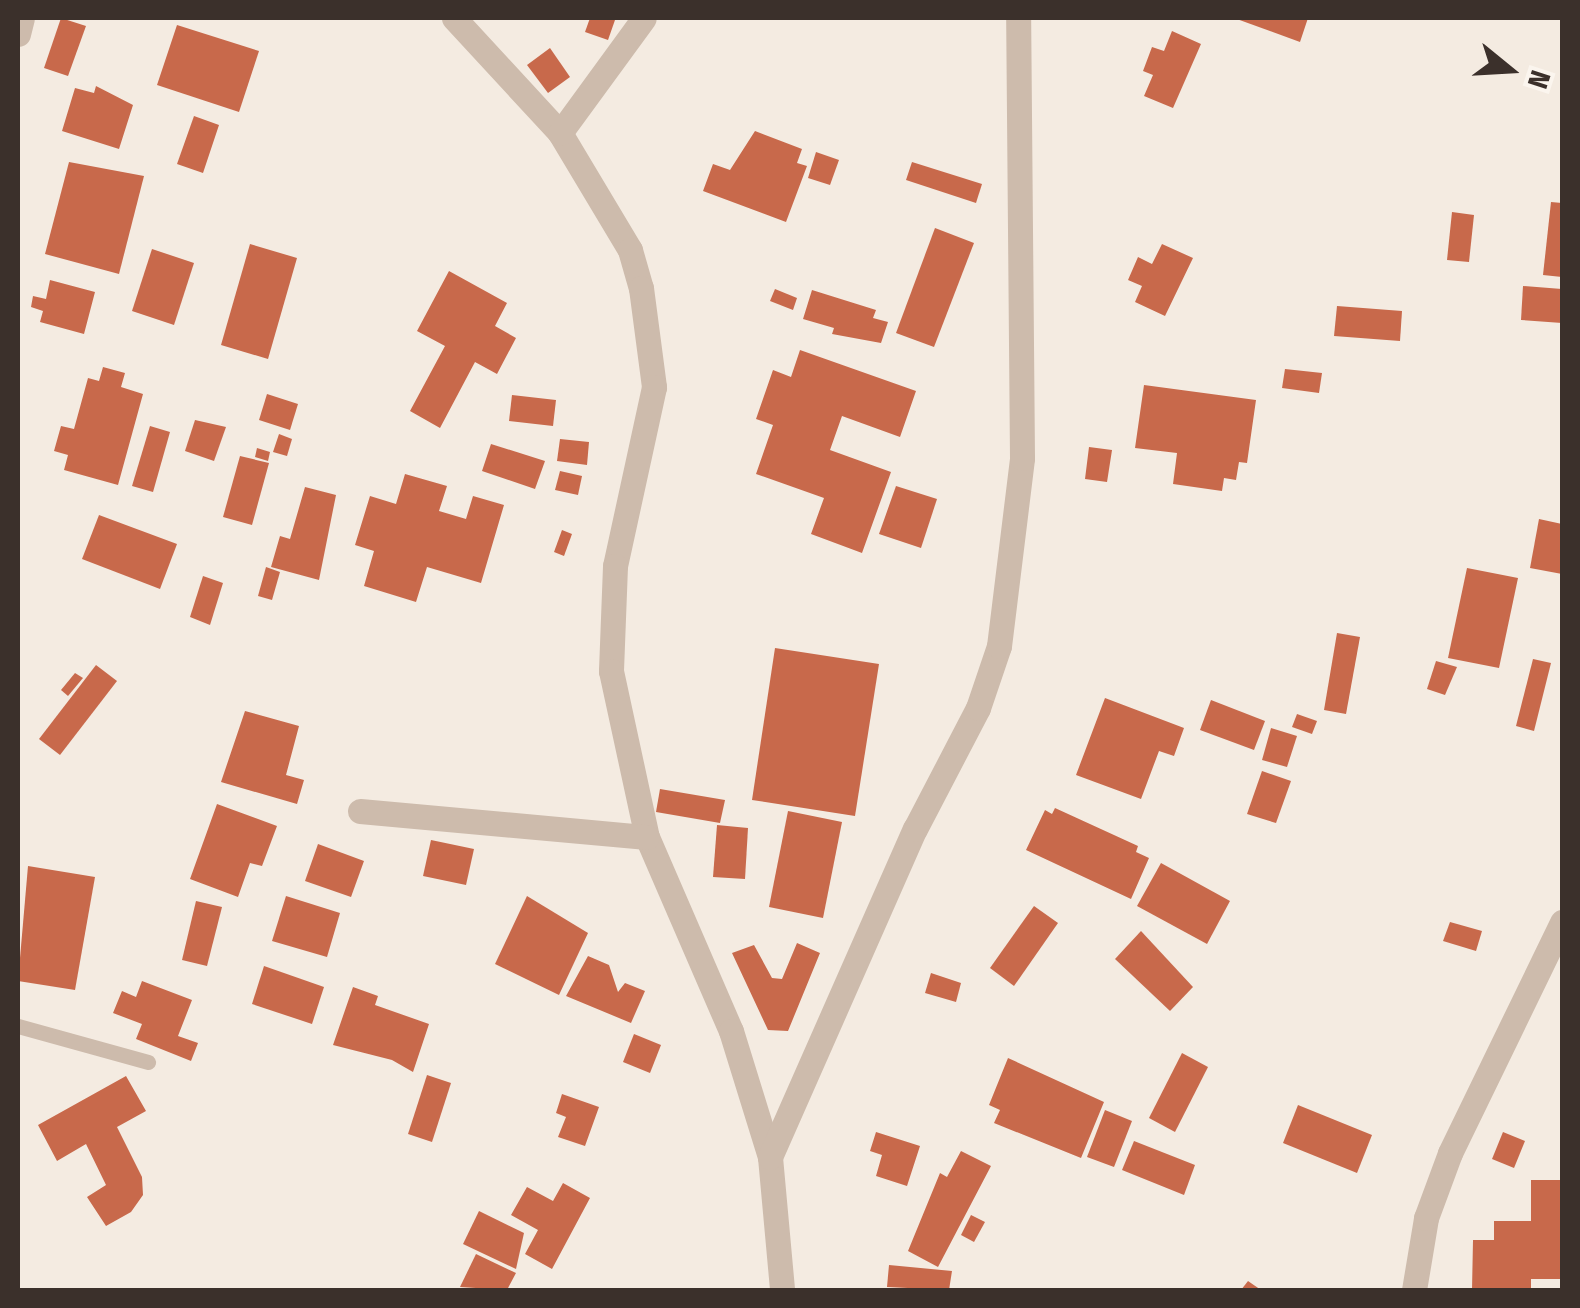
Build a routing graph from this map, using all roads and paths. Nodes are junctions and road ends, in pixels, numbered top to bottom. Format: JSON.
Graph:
{"nodes":[{"id":1,"x":22,"y":18,"type":"edge"},
{"id":2,"x":454,"y":18,"type":"edge"},
{"id":3,"x":644,"y":18,"type":"edge"},
{"id":4,"x":1018,"y":18,"type":"edge"},
{"id":5,"x":18,"y":34,"type":"edge"},
{"id":6,"x":560,"y":133,"type":"junction"},
{"id":7,"x":360,"y":810,"type":"dead end"},
{"id":8,"x":648,"y":837,"type":"junction"},
{"id":9,"x":1562,"y":922,"type":"edge"},
{"id":10,"x":18,"y":1026,"type":"edge"},
{"id":11,"x":148,"y":1062,"type":"dead end"},
{"id":12,"x":770,"y":1157,"type":"junction"},
{"id":13,"x":782,"y":1290,"type":"edge"},
{"id":14,"x":1414,"y":1290,"type":"edge"}],
"edges":[{"from":1,"to":5,"type":"street"},
{"from":2,"to":6,"type":"street"},
{"from":3,"to":6,"type":"street"},
{"from":4,"to":12,"type":"street"},
{"from":6,"to":8,"type":"street"},
{"from":7,"to":8,"type":"street"},
{"from":8,"to":12,"type":"street"},
{"from":9,"to":14,"type":"street"},
{"from":10,"to":11,"type":"lane"},
{"from":12,"to":13,"type":"street"}]}
